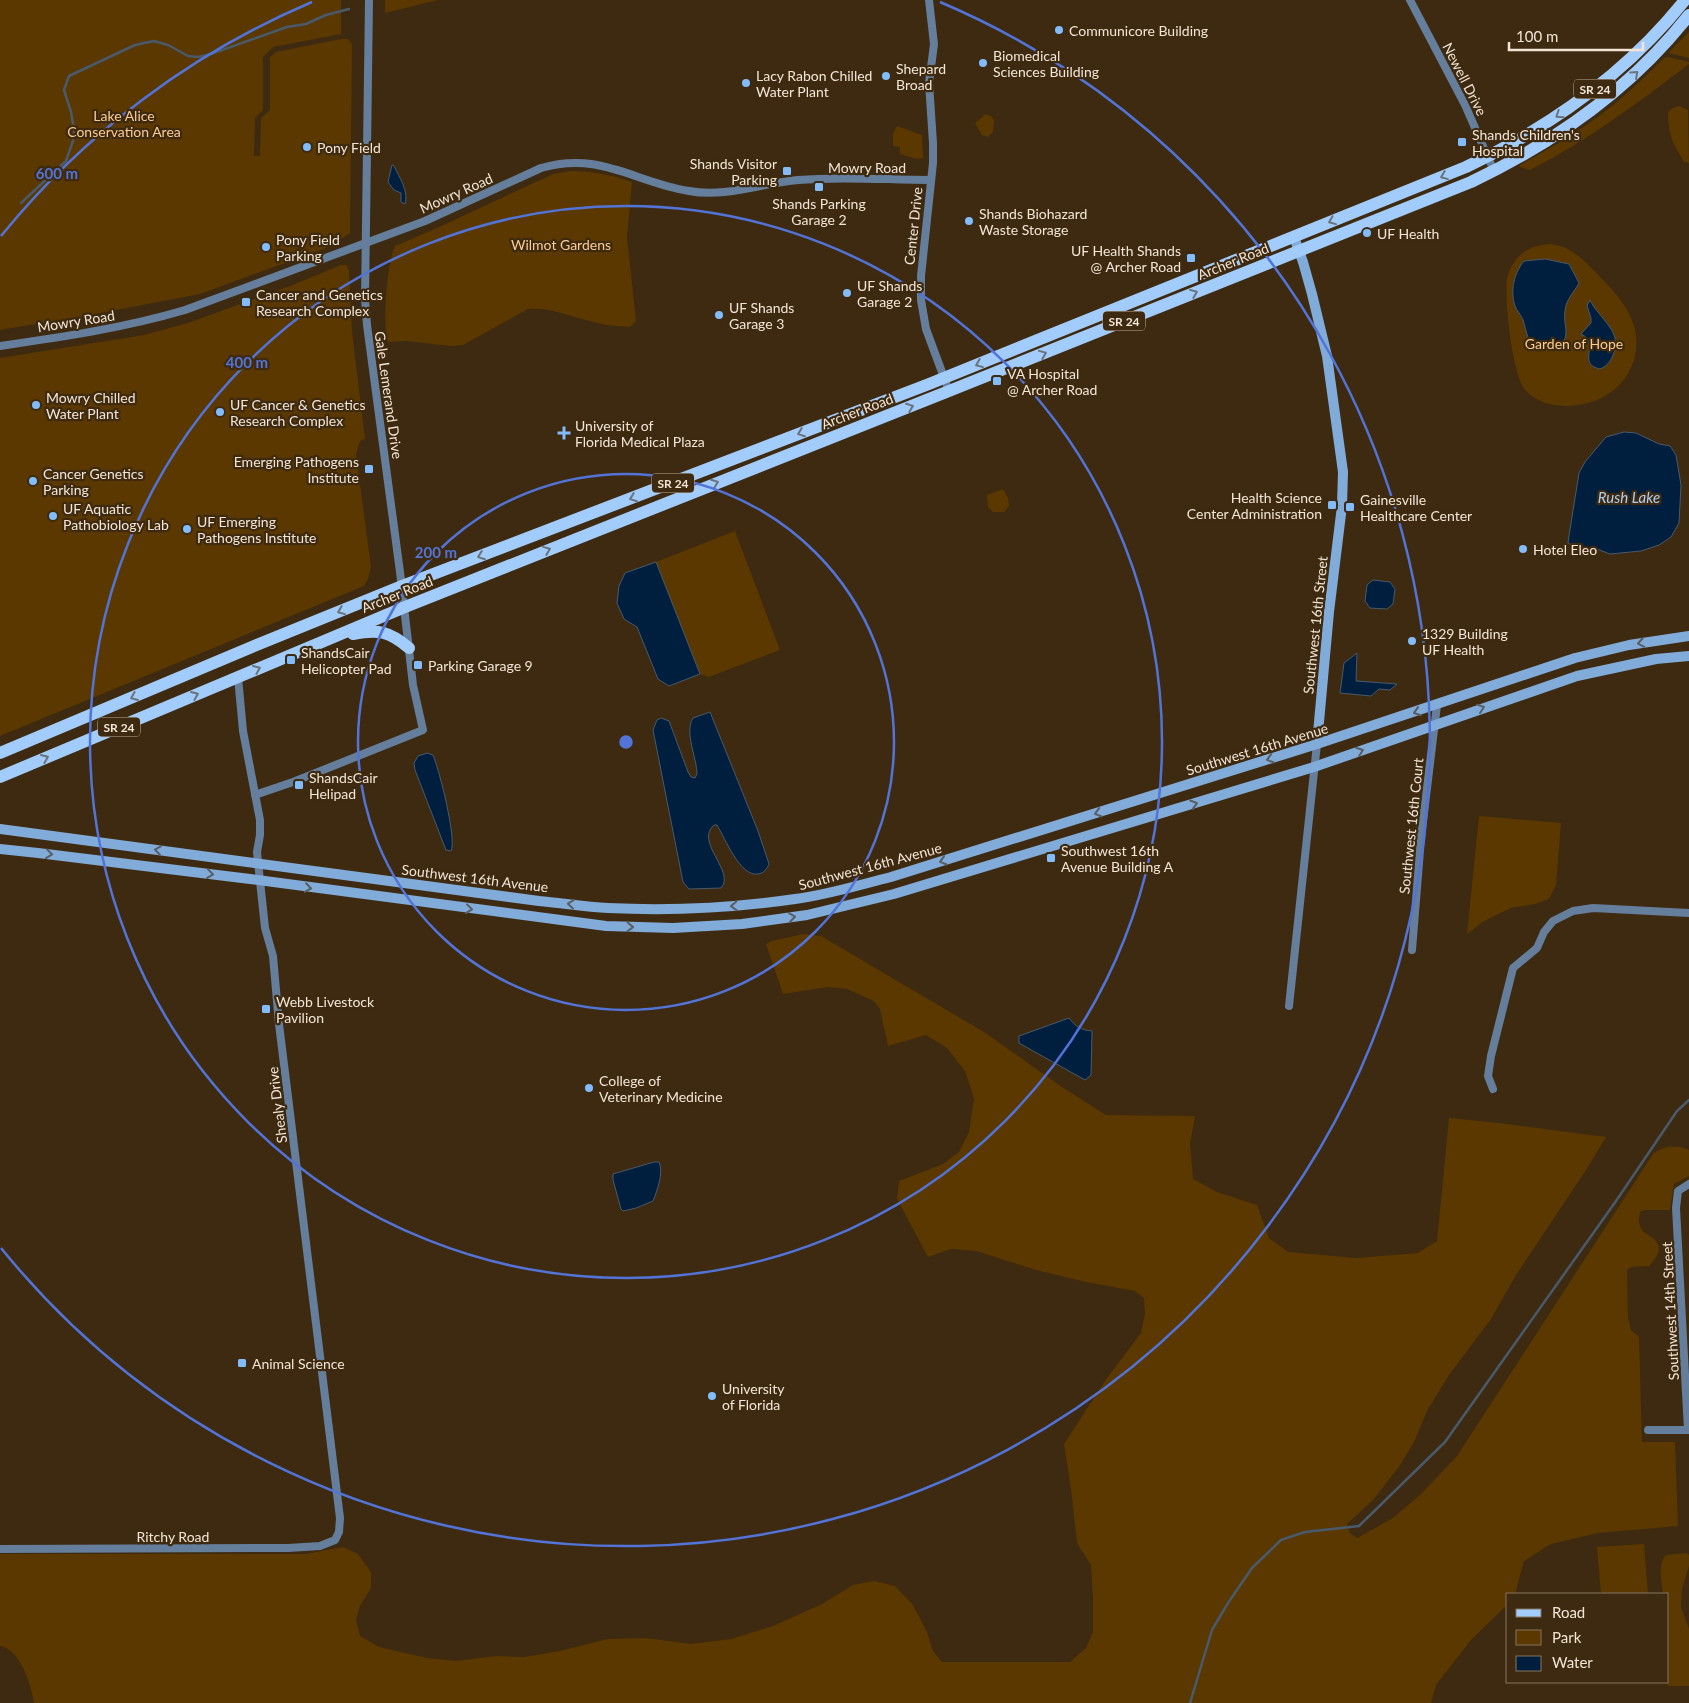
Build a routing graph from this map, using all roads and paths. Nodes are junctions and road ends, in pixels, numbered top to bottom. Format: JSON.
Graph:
{"nodes":[{"id":1,"x":369,"y":0,"type":"edge"},
{"id":2,"x":929,"y":0,"type":"edge"},
{"id":3,"x":1410,"y":0,"type":"edge"},
{"id":4,"x":1686,"y":9,"type":"edge"},
{"id":5,"x":1488,"y":156,"type":"junction"},
{"id":6,"x":1494,"y":171,"type":"junction"},
{"id":7,"x":931,"y":180,"type":"junction"},
{"id":8,"x":1294,"y":237,"type":"junction"},
{"id":9,"x":366,"y":242,"type":"junction"},
{"id":10,"x":1299,"y":251,"type":"junction"},
{"id":11,"x":0,"y":346,"type":"edge"},
{"id":12,"x":944,"y":378,"type":"junction"},
{"id":13,"x":949,"y":391,"type":"junction"},
{"id":14,"x":402,"y":586,"type":"junction"},
{"id":15,"x":405,"y":607,"type":"junction"},
{"id":16,"x":1689,"y":636,"type":"edge"},
{"id":17,"x":326,"y":640,"type":"junction"},
{"id":18,"x":409,"y":648,"type":"junction"},
{"id":19,"x":1689,"y":656,"type":"edge"},
{"id":20,"x":238,"y":677,"type":"junction"},
{"id":21,"x":1437,"y":705,"type":"junction"},
{"id":22,"x":1435,"y":725,"type":"junction"},
{"id":23,"x":1317,"y":744,"type":"junction"},
{"id":24,"x":0,"y":753,"type":"edge"},
{"id":25,"x":1314,"y":768,"type":"junction"},
{"id":26,"x":0,"y":777,"type":"edge"},
{"id":27,"x":255,"y":795,"type":"junction"},
{"id":28,"x":0,"y":829,"type":"edge"},
{"id":29,"x":0,"y":850,"type":"edge"},
{"id":30,"x":258,"y":863,"type":"junction"},
{"id":31,"x":260,"y":881,"type":"junction"},
{"id":32,"x":1689,"y":913,"type":"edge"},
{"id":33,"x":1412,"y":950,"type":"dead end"},
{"id":34,"x":1288,"y":1006,"type":"dead end"},
{"id":35,"x":1493,"y":1089,"type":"dead end"},
{"id":36,"x":1689,"y":1184,"type":"edge"},
{"id":37,"x":1648,"y":1430,"type":"dead end"},
{"id":38,"x":1688,"y":1430,"type":"edge"},
{"id":39,"x":339,"y":1532,"type":"joint"},
{"id":40,"x":0,"y":1549,"type":"edge"}],
"edges":[{"from":1,"to":9,"type":"street","name":"Gale Lemerand Drive"},
{"from":2,"to":7,"type":"street","name":"Center Drive"},
{"from":3,"to":5,"type":"street","name":"Newell Drive"},
{"from":4,"to":5,"type":"main road","name":"Archer Road","number":"SR 24","one_way":true},
{"from":6,"to":4,"type":"main road","name":"Archer Road","number":"SR 24","one_way":true},
{"from":5,"to":6,"type":"street","name":"Newell Drive"},
{"from":5,"to":8,"type":"main road","name":"Archer Road","number":"SR 24","one_way":true},
{"from":6,"to":10,"type":"main road","name":"Archer Road","number":"SR 24"},
{"from":7,"to":9,"type":"street","name":"Mowry Road"},
{"from":7,"to":12,"type":"street","name":"Center Drive"},
{"from":8,"to":10,"type":"main road","name":"Southwest 16th Street"},
{"from":8,"to":12,"type":"main road","name":"Archer Road","number":"SR 24","one_way":true},
{"from":9,"to":11,"type":"street","name":"Mowry Road"},
{"from":9,"to":14,"type":"street","name":"Gale Lemerand Drive"},
{"from":13,"to":10,"type":"main road","name":"Archer Road","number":"SR 24","one_way":true},
{"from":10,"to":23,"type":"main road","name":"Southwest 16th Street"},
{"from":12,"to":13,"type":"street","name":"Center Drive"},
{"from":12,"to":14,"type":"main road","name":"Archer Road","number":"SR 24","one_way":true},
{"from":15,"to":13,"type":"main road","name":"Archer Road","number":"SR 24","one_way":true},
{"from":14,"to":15,"type":"street","name":"Gale Lemerand Drive"},
{"from":14,"to":24,"type":"main road","name":"Archer Road","number":"SR 24","one_way":true},
{"from":15,"to":17,"type":"main road","name":"Archer Road","number":"SR 24"},
{"from":15,"to":18,"type":"street","name":"Gale Lemerand Drive"},
{"from":16,"to":21,"type":"main road","name":"Southwest 16th Avenue","one_way":true},
{"from":17,"to":18,"type":"main road"},
{"from":20,"to":17,"type":"main road","name":"Archer Road","number":"SR 24","one_way":true},
{"from":18,"to":27,"type":"street","name":"Gale Lemerand Drive"},
{"from":22,"to":19,"type":"main road","one_way":true},
{"from":26,"to":20,"type":"main road","name":"Archer Road","number":"SR 24","one_way":true},
{"from":20,"to":27,"type":"street","name":"Shealy Drive"},
{"from":21,"to":22,"type":"street","name":"Southwest 16th Court"},
{"from":21,"to":23,"type":"main road","name":"Southwest 16th Avenue","one_way":true},
{"from":25,"to":22,"type":"main road","one_way":true},
{"from":22,"to":33,"type":"street","name":"Southwest 16th Court"},
{"from":23,"to":25,"type":"street","name":"Southwest 16th Street"},
{"from":23,"to":30,"type":"main road","name":"Southwest 16th Avenue","one_way":true},
{"from":31,"to":25,"type":"main road","one_way":true},
{"from":25,"to":34,"type":"street","name":"Southwest 16th Street"},
{"from":27,"to":30,"type":"street","name":"Shealy Drive"},
{"from":30,"to":28,"type":"main road","name":"Southwest 16th Avenue","one_way":true},
{"from":29,"to":31,"type":"main road","one_way":true},
{"from":30,"to":31,"type":"street","name":"Shealy Drive"},
{"from":31,"to":39,"type":"street","name":"Shealy Drive"},
{"from":32,"to":35,"type":"street"},
{"from":36,"to":38,"type":"street","name":"Southwest 14th Street"},
{"from":37,"to":38,"type":"street"},
{"from":39,"to":40,"type":"street","name":"Ritchy Road"}]}
